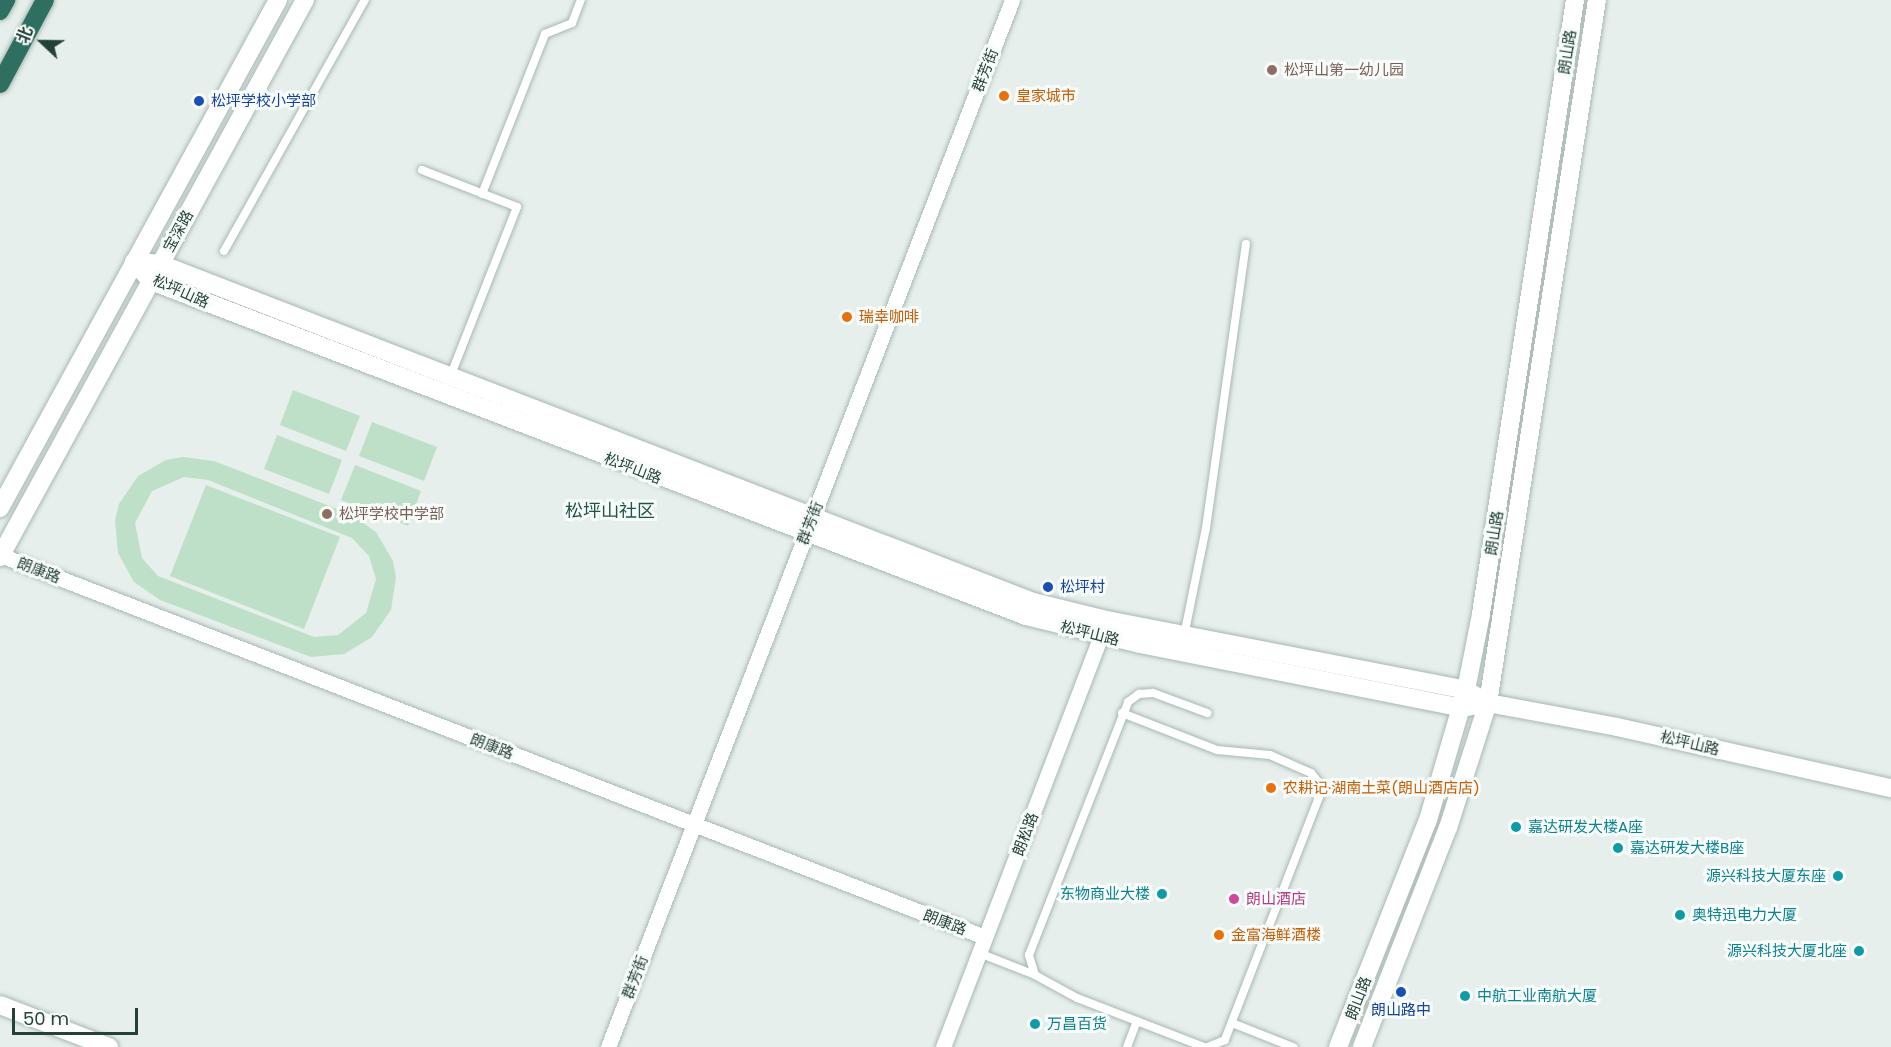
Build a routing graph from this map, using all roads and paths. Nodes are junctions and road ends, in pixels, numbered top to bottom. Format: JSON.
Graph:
{"nodes":[{"id":1,"x":6,"y":0,"type":"edge"},
{"id":2,"x":45,"y":0,"type":"edge"},
{"id":3,"x":278,"y":0,"type":"edge"},
{"id":4,"x":305,"y":0,"type":"edge"},
{"id":5,"x":365,"y":0,"type":"edge"},
{"id":6,"x":580,"y":0,"type":"edge"},
{"id":7,"x":1012,"y":0,"type":"edge"},
{"id":8,"x":1575,"y":0,"type":"edge"},
{"id":9,"x":1597,"y":0,"type":"edge"},
{"id":10,"x":0,"y":11,"type":"edge"},
{"id":11,"x":0,"y":84,"type":"edge"},
{"id":12,"x":422,"y":171,"type":"dead end"},
{"id":13,"x":482,"y":194,"type":"junction"},
{"id":14,"x":1246,"y":244,"type":"dead end"},
{"id":15,"x":224,"y":251,"type":"dead end"},
{"id":16,"x":134,"y":262,"type":"junction"},
{"id":17,"x":160,"y":264,"type":"junction"},
{"id":18,"x":151,"y":281,"type":"junction"},
{"id":19,"x":451,"y":377,"type":"junction"},
{"id":20,"x":443,"y":395,"type":"junction"},
{"id":21,"x":0,"y":508,"type":"edge"},
{"id":22,"x":810,"y":526,"type":"junction"},
{"id":23,"x":0,"y":556,"type":"edge"},
{"id":24,"x":1104,"y":628,"type":"junction"},
{"id":25,"x":1183,"y":644,"type":"junction"},
{"id":26,"x":1466,"y":690,"type":"junction"},
{"id":27,"x":1488,"y":703,"type":"junction"},
{"id":28,"x":1462,"y":708,"type":"junction"},
{"id":29,"x":1122,"y":713,"type":"junction"},
{"id":30,"x":1207,"y":713,"type":"dead end"},
{"id":31,"x":1891,"y":788,"type":"edge"},
{"id":32,"x":694,"y":825,"type":"junction"},
{"id":33,"x":985,"y":937,"type":"junction"},
{"id":34,"x":979,"y":953,"type":"junction"},
{"id":35,"x":1035,"y":975,"type":"junction"},
{"id":36,"x":0,"y":1005,"type":"edge"},
{"id":37,"x":1137,"y":1021,"type":"junction"},
{"id":38,"x":1232,"y":1023,"type":"junction"},
{"id":39,"x":109,"y":1047,"type":"edge"},
{"id":40,"x":608,"y":1047,"type":"edge"},
{"id":41,"x":943,"y":1047,"type":"edge"},
{"id":42,"x":1127,"y":1047,"type":"edge"},
{"id":43,"x":1206,"y":1047,"type":"edge"},
{"id":44,"x":1293,"y":1047,"type":"edge"},
{"id":45,"x":1338,"y":1047,"type":"edge"},
{"id":46,"x":1362,"y":1047,"type":"edge"}],
"edges":[{"from":1,"to":10,"type":"highway"},
{"from":2,"to":11,"type":"highway"},
{"from":3,"to":16,"type":"street","name":"宝深路"},
{"from":4,"to":17,"type":"street","name":"宝深路"},
{"from":5,"to":15,"type":"lane"},
{"from":6,"to":13,"type":"lane"},
{"from":7,"to":22,"type":"street","name":"群芳街"},
{"from":8,"to":26,"type":"street","name":"朗山路"},
{"from":9,"to":27,"type":"street","name":"朗山路"},
{"from":12,"to":13,"type":"lane"},
{"from":13,"to":19,"type":"lane"},
{"from":14,"to":25,"type":"lane"},
{"from":16,"to":17,"type":"street","name":"松坪山路"},
{"from":16,"to":18,"type":"street","name":"松坪山路"},
{"from":16,"to":21,"type":"street","name":"宝深路"},
{"from":17,"to":18,"type":"street","name":"宝深路"},
{"from":17,"to":19,"type":"street","name":"松坪山路"},
{"from":18,"to":20,"type":"street","name":"松坪山路"},
{"from":18,"to":23,"type":"street","name":"宝深路"},
{"from":19,"to":20,"type":"lane"},
{"from":19,"to":22,"type":"street","name":"松坪山路"},
{"from":20,"to":22,"type":"street","name":"松坪山路"},
{"from":22,"to":24,"type":"street","name":"松坪山路"},
{"from":22,"to":32,"type":"street","name":"群芳街"},
{"from":23,"to":32,"type":"street","name":"朗康路"},
{"from":24,"to":25,"type":"street","name":"松坪山路"},
{"from":24,"to":33,"type":"street","name":"朗松路"},
{"from":25,"to":26,"type":"street","name":"松坪山路"},
{"from":25,"to":28,"type":"street","name":"松坪山路"},
{"from":26,"to":27,"type":"street","name":"松坪山路"},
{"from":26,"to":28,"type":"street","name":"朗山路"},
{"from":27,"to":28,"type":"street","name":"松坪山路"},
{"from":27,"to":31,"type":"street","name":"松坪山路"},
{"from":27,"to":46,"type":"street","name":"朗山路"},
{"from":28,"to":45,"type":"street","name":"朗山路"},
{"from":29,"to":30,"type":"lane"},
{"from":29,"to":35,"type":"lane"},
{"from":29,"to":38,"type":"lane"},
{"from":32,"to":33,"type":"street","name":"朗康路"},
{"from":32,"to":40,"type":"street","name":"群芳街"},
{"from":33,"to":34,"type":"street","name":"朗松路"},
{"from":34,"to":35,"type":"lane"},
{"from":34,"to":41,"type":"street","name":"朗松路"},
{"from":35,"to":37,"type":"lane"},
{"from":36,"to":39,"type":"street"},
{"from":37,"to":42,"type":"lane"},
{"from":37,"to":43,"type":"lane"},
{"from":38,"to":43,"type":"lane"},
{"from":38,"to":44,"type":"lane"}]}
